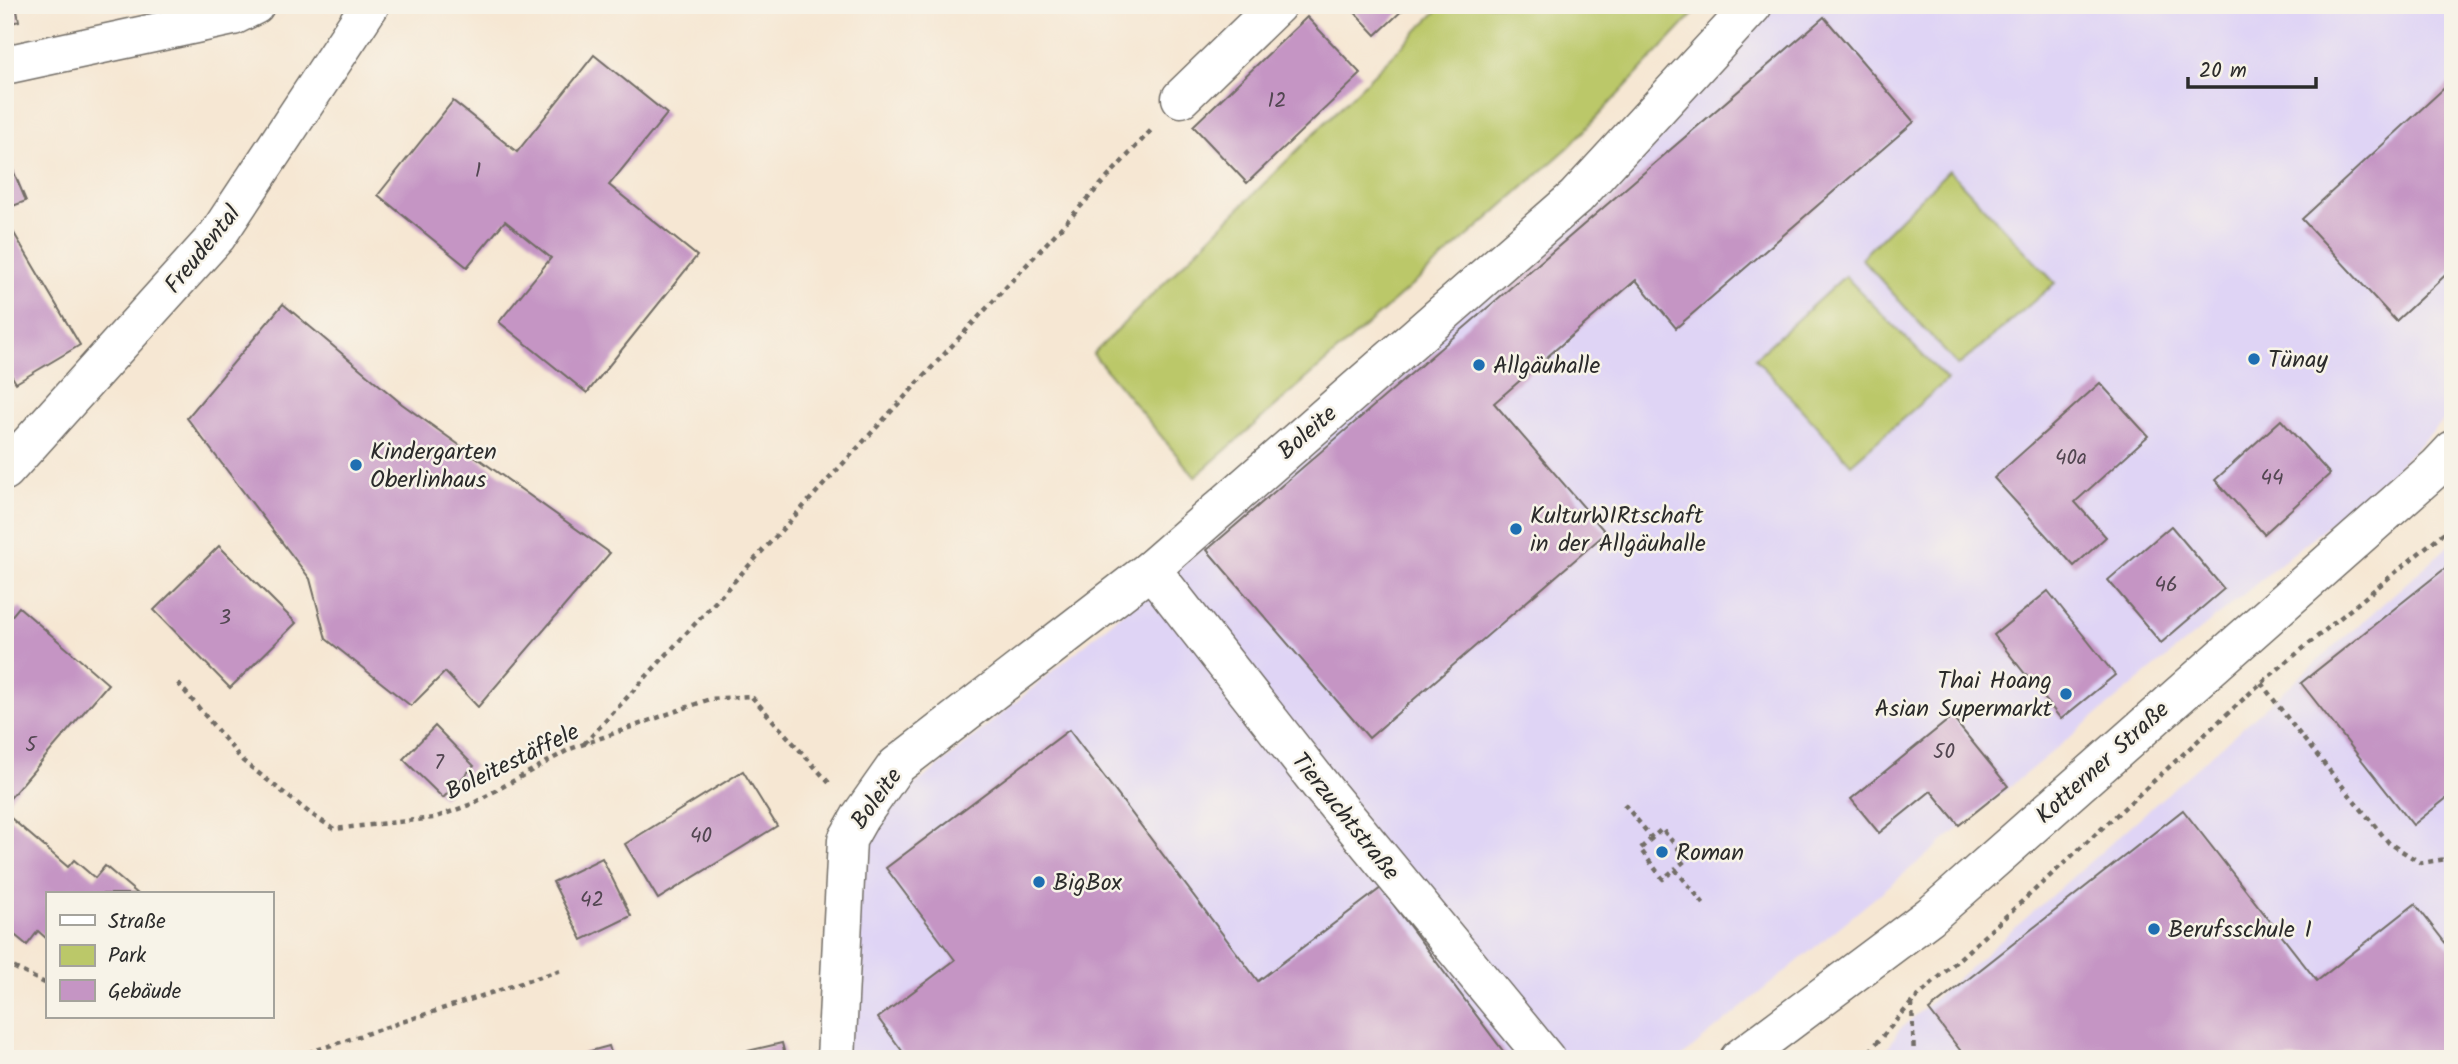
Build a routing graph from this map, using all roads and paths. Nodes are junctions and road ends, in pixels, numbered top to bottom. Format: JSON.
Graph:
{"nodes":[{"id":1,"x":255,"y":5,"type":"edge"},
{"id":2,"x":370,"y":5,"type":"edge"},
{"id":3,"x":1277,"y":5,"type":"edge"},
{"id":4,"x":1753,"y":5,"type":"edge"},
{"id":5,"x":5,"y":65,"type":"edge"},
{"id":6,"x":1181,"y":98,"type":"joint"},
{"id":7,"x":2453,"y":450,"type":"edge"},
{"id":8,"x":5,"y":471,"type":"edge"},
{"id":9,"x":2453,"y":525,"type":"edge"},
{"id":10,"x":1151,"y":569,"type":"junction"},
{"id":11,"x":178,"y":683,"type":"dead end"},
{"id":12,"x":2261,"y":683,"type":"junction"},
{"id":13,"x":584,"y":744,"type":"junction"},
{"id":14,"x":1624,"y":804,"type":"dead end"},
{"id":15,"x":853,"y":829,"type":"junction"},
{"id":16,"x":1652,"y":838,"type":"junction"},
{"id":17,"x":2453,"y":858,"type":"edge"},
{"id":18,"x":1675,"y":869,"type":"junction"},
{"id":19,"x":1704,"y":904,"type":"dead end"},
{"id":20,"x":5,"y":963,"type":"edge"},
{"id":21,"x":564,"y":969,"type":"dead end"},
{"id":22,"x":46,"y":984,"type":"edge"},
{"id":23,"x":1912,"y":1002,"type":"junction"},
{"id":24,"x":289,"y":1059,"type":"edge"},
{"id":25,"x":836,"y":1059,"type":"edge"},
{"id":26,"x":1546,"y":1059,"type":"edge"},
{"id":27,"x":1739,"y":1059,"type":"edge"},
{"id":28,"x":1863,"y":1059,"type":"edge"},
{"id":29,"x":1914,"y":1059,"type":"edge"}],
"edges":[{"from":1,"to":5,"type":"street"},
{"from":2,"to":8,"type":"street","name":"Freudental"},
{"from":3,"to":6,"type":"street"},
{"from":4,"to":10,"type":"street","name":"Boleite"},
{"from":6,"to":13,"type":"path"},
{"from":7,"to":27,"type":"street","name":"Kotterner Straße"},
{"from":9,"to":12,"type":"path"},
{"from":10,"to":15,"type":"street","name":"Boleite"},
{"from":10,"to":26,"type":"street","name":"Tierzuchtstraße"},
{"from":11,"to":13,"type":"path","name":"Boleitestäffele"},
{"from":12,"to":17,"type":"path"},
{"from":12,"to":23,"type":"path"},
{"from":13,"to":15,"type":"path","name":"Boleitestäffele"},
{"from":14,"to":16,"type":"path"},
{"from":15,"to":25,"type":"street"},
{"from":16,"to":18,"type":"path"},
{"from":16,"to":18,"type":"path"},
{"from":18,"to":19,"type":"path"},
{"from":20,"to":22,"type":"path"},
{"from":21,"to":24,"type":"path"},
{"from":23,"to":28,"type":"path"},
{"from":23,"to":29,"type":"path"}]}
